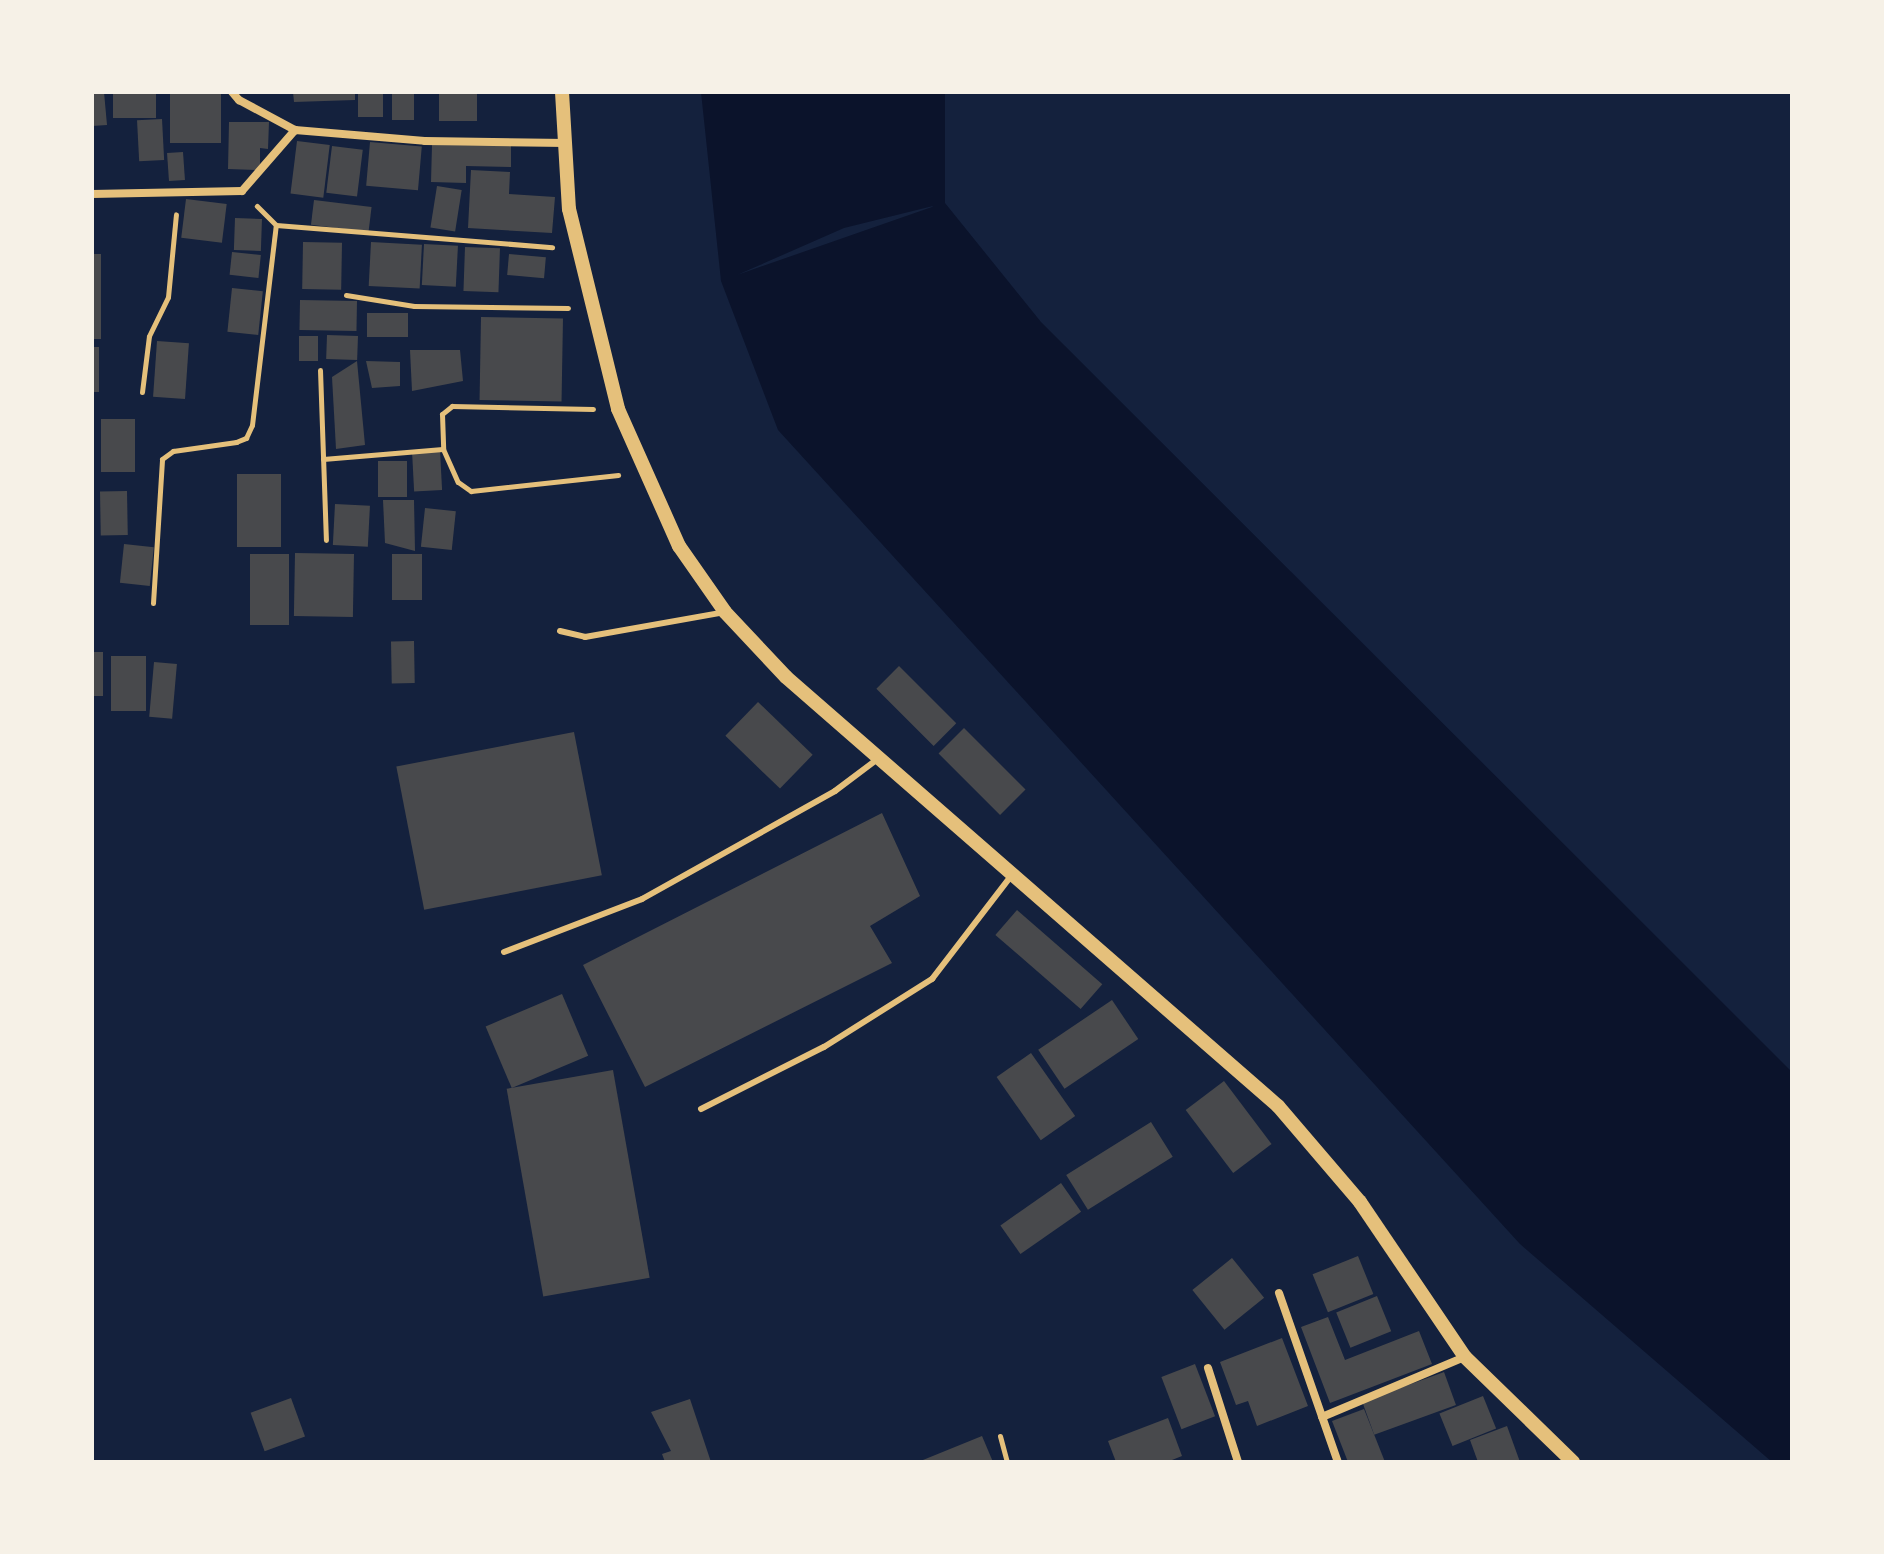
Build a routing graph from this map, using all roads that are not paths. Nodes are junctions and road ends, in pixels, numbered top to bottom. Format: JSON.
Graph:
{"nodes":[{"id":1,"x":232,"y":92,"type":"edge"},
{"id":2,"x":562,"y":92,"type":"edge"},
{"id":3,"x":295,"y":130,"type":"junction"},
{"id":4,"x":566,"y":143,"type":"junction"},
{"id":5,"x":92,"y":194,"type":"edge"},
{"id":6,"x":725,"y":612,"type":"junction"},
{"id":7,"x":560,"y":631,"type":"dead end"},
{"id":8,"x":882,"y":756,"type":"junction"},
{"id":9,"x":1013,"y":874,"type":"junction"},
{"id":10,"x":504,"y":952,"type":"dead end"},
{"id":11,"x":701,"y":1109,"type":"dead end"},
{"id":12,"x":1279,"y":1293,"type":"dead end"},
{"id":13,"x":1465,"y":1357,"type":"junction"},
{"id":14,"x":1208,"y":1368,"type":"dead end"},
{"id":15,"x":1322,"y":1417,"type":"junction"},
{"id":16,"x":1238,"y":1462,"type":"edge"},
{"id":17,"x":1338,"y":1462,"type":"edge"},
{"id":18,"x":1573,"y":1462,"type":"edge"}],
"edges":[{"from":1,"to":3,"type":"street"},
{"from":2,"to":4,"type":"street"},
{"from":3,"to":4,"type":"street"},
{"from":3,"to":5,"type":"street"},
{"from":4,"to":6,"type":"street"},
{"from":6,"to":7,"type":"lane"},
{"from":6,"to":8,"type":"street"},
{"from":8,"to":9,"type":"street"},
{"from":8,"to":10,"type":"lane"},
{"from":9,"to":11,"type":"lane"},
{"from":9,"to":13,"type":"street"},
{"from":12,"to":15,"type":"street"},
{"from":13,"to":15,"type":"street"},
{"from":13,"to":18,"type":"street"},
{"from":14,"to":16,"type":"street"},
{"from":15,"to":17,"type":"street"}]}
